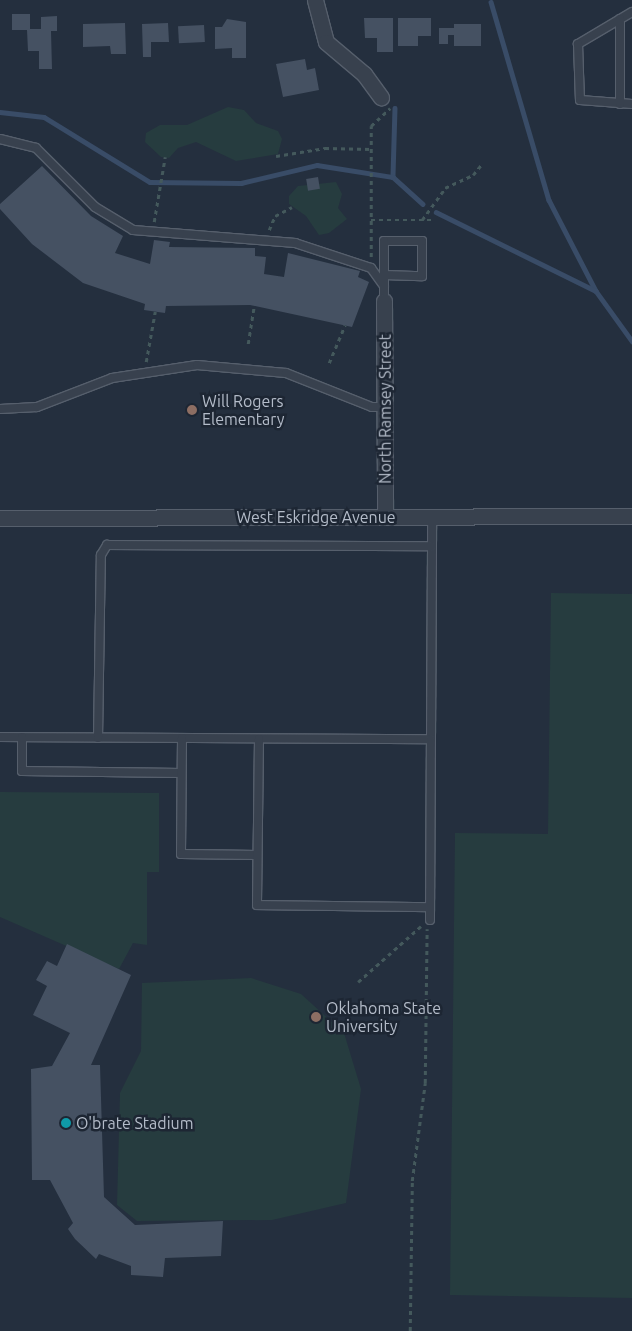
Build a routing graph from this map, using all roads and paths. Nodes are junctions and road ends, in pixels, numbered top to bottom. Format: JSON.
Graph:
{"nodes":[{"id":1,"x":315,"y":0,"type":"edge"},
{"id":2,"x":632,"y":12,"type":"edge"},
{"id":3,"x":620,"y":19,"type":"junction"},
{"id":4,"x":386,"y":101,"type":"joint"},
{"id":5,"x":620,"y":104,"type":"junction"},
{"id":6,"x":632,"y":104,"type":"edge"},
{"id":7,"x":0,"y":139,"type":"edge"},
{"id":8,"x":371,"y":149,"type":"junction"},
{"id":9,"x":276,"y":156,"type":"dead end"},
{"id":10,"x":165,"y":157,"type":"dead end"},
{"id":11,"x":481,"y":165,"type":"dead end"},
{"id":12,"x":292,"y":207,"type":"dead end"},
{"id":13,"x":371,"y":220,"type":"junction"},
{"id":14,"x":422,"y":220,"type":"junction"},
{"id":15,"x":431,"y":220,"type":"dead end"},
{"id":16,"x":152,"y":234,"type":"junction"},
{"id":17,"x":268,"y":239,"type":"junction"},
{"id":18,"x":371,"y":268,"type":"junction"},
{"id":19,"x":384,"y":275,"type":"junction"},
{"id":20,"x":384,"y":286,"type":"junction"},
{"id":21,"x":384,"y":302,"type":"joint"},
{"id":22,"x":254,"y":305,"type":"dead end"},
{"id":23,"x":155,"y":312,"type":"dead end"},
{"id":24,"x":345,"y":325,"type":"dead end"},
{"id":25,"x":248,"y":344,"type":"dead end"},
{"id":26,"x":329,"y":363,"type":"dead end"},
{"id":27,"x":143,"y":372,"type":"junction"},
{"id":28,"x":386,"y":406,"type":"junction"},
{"id":29,"x":0,"y":410,"type":"edge"},
{"id":30,"x":385,"y":516,"type":"junction"},
{"id":31,"x":632,"y":516,"type":"edge"},
{"id":32,"x":432,"y":517,"type":"junction"},
{"id":33,"x":0,"y":518,"type":"edge"},
{"id":34,"x":432,"y":546,"type":"junction"},
{"id":35,"x":0,"y":737,"type":"edge"},
{"id":36,"x":22,"y":737,"type":"junction"},
{"id":37,"x":98,"y":738,"type":"junction"},
{"id":38,"x":182,"y":738,"type":"junction"},
{"id":39,"x":259,"y":738,"type":"junction"},
{"id":40,"x":431,"y":739,"type":"junction"},
{"id":41,"x":182,"y":773,"type":"junction"},
{"id":42,"x":257,"y":855,"type":"junction"},
{"id":43,"x":430,"y":907,"type":"junction"},
{"id":44,"x":430,"y":920,"type":"junction"},
{"id":45,"x":358,"y":982,"type":"dead end"},
{"id":46,"x":410,"y":1331,"type":"edge"}],
"edges":[{"from":1,"to":4,"type":"street"},
{"from":2,"to":3,"type":"lane"},
{"from":3,"to":5,"type":"lane"},
{"from":3,"to":5,"type":"lane"},
{"from":4,"to":8,"type":"path"},
{"from":5,"to":6,"type":"lane"},
{"from":7,"to":16,"type":"lane"},
{"from":8,"to":9,"type":"path"},
{"from":8,"to":13,"type":"path"},
{"from":10,"to":16,"type":"path"},
{"from":11,"to":14,"type":"path"},
{"from":12,"to":17,"type":"path"},
{"from":13,"to":14,"type":"path"},
{"from":13,"to":18,"type":"path"},
{"from":14,"to":15,"type":"path"},
{"from":16,"to":17,"type":"lane"},
{"from":17,"to":18,"type":"lane"},
{"from":18,"to":20,"type":"lane"},
{"from":19,"to":19,"type":"lane"},
{"from":19,"to":20,"type":"lane"},
{"from":20,"to":21,"type":"lane"},
{"from":21,"to":28,"type":"street","name":"North Ramsey Street"},
{"from":22,"to":25,"type":"path"},
{"from":23,"to":27,"type":"path"},
{"from":24,"to":26,"type":"path"},
{"from":27,"to":28,"type":"lane"},
{"from":27,"to":29,"type":"lane"},
{"from":28,"to":30,"type":"street","name":"North Ramsey Street"},
{"from":30,"to":32,"type":"street","name":"West Eskridge Avenue"},
{"from":30,"to":33,"type":"street","name":"West Eskridge Avenue"},
{"from":31,"to":32,"type":"street","name":"West Eskridge Avenue"},
{"from":32,"to":34,"type":"lane"},
{"from":34,"to":37,"type":"lane"},
{"from":34,"to":40,"type":"lane"},
{"from":35,"to":36,"type":"lane"},
{"from":36,"to":37,"type":"lane"},
{"from":36,"to":41,"type":"lane"},
{"from":37,"to":38,"type":"lane"},
{"from":38,"to":39,"type":"lane"},
{"from":38,"to":41,"type":"lane"},
{"from":39,"to":40,"type":"lane"},
{"from":39,"to":42,"type":"lane"},
{"from":40,"to":43,"type":"lane"},
{"from":41,"to":42,"type":"lane"},
{"from":42,"to":43,"type":"lane"},
{"from":43,"to":44,"type":"lane"},
{"from":44,"to":45,"type":"path"},
{"from":44,"to":46,"type":"path"}]}
